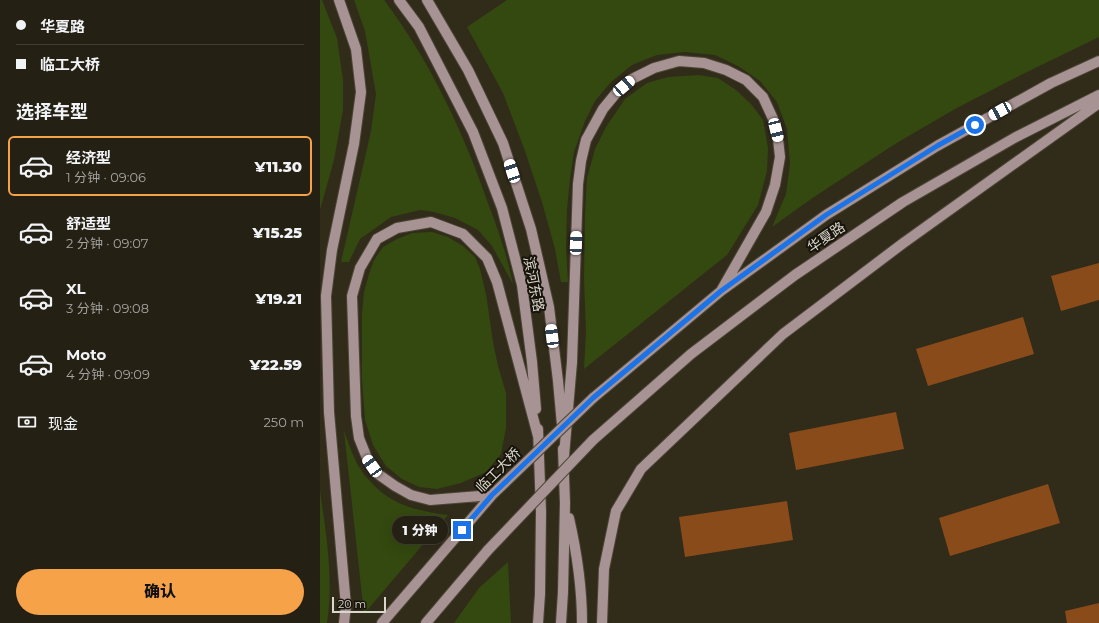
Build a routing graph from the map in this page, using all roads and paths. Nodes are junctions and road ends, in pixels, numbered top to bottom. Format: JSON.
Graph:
{"nodes":[{"id":1,"x":339,"y":0,"type":"edge"},
{"id":2,"x":399,"y":0,"type":"edge"},
{"id":3,"x":427,"y":0,"type":"edge"},
{"id":4,"x":1099,"y":61,"type":"edge"},
{"id":5,"x":1099,"y":95,"type":"edge"},
{"id":6,"x":1099,"y":103,"type":"edge"},
{"id":7,"x":721,"y":291,"type":"junction"},
{"id":8,"x":593,"y":398,"type":"joint"},
{"id":9,"x":538,"y":436,"type":"junction"},
{"id":10,"x":564,"y":456,"type":"junction"},
{"id":11,"x":492,"y":495,"type":"junction"},
{"id":12,"x":565,"y":503,"type":"junction"},
{"id":13,"x":540,"y":594,"type":"junction"},
{"id":14,"x":344,"y":623,"type":"edge"},
{"id":15,"x":382,"y":623,"type":"edge"},
{"id":16,"x":426,"y":623,"type":"edge"},
{"id":17,"x":533,"y":623,"type":"edge"},
{"id":18,"x":538,"y":623,"type":"edge"},
{"id":19,"x":561,"y":623,"type":"edge"},
{"id":20,"x":582,"y":623,"type":"edge"},
{"id":21,"x":602,"y":623,"type":"edge"}],
"edges":[{"from":1,"to":14,"type":"main road"},
{"from":2,"to":9,"type":"main road","name":"滨河东路"},
{"from":3,"to":10,"type":"main road","name":"滨河东路"},
{"from":4,"to":7,"type":"main road","name":"华夏路"},
{"from":5,"to":16,"type":"main road","name":"华夏路","bridge":true},
{"from":6,"to":21,"type":"main road"},
{"from":7,"to":8,"type":"main road","name":"华夏路"},
{"from":7,"to":10,"type":"main road"},
{"from":8,"to":11,"type":"main road","name":"临工大桥","bridge":true},
{"from":9,"to":11,"type":"main road"},
{"from":9,"to":13,"type":"main road","name":"滨河东路"},
{"from":10,"to":12,"type":"main road","name":"滨河东路"},
{"from":11,"to":15,"type":"main road","name":"临工大桥"},
{"from":12,"to":19,"type":"main road","name":"滨河东路"},
{"from":12,"to":20,"type":"main road"},
{"from":13,"to":17,"type":"main road"},
{"from":13,"to":18,"type":"main road","name":"滨河东路"}]}
